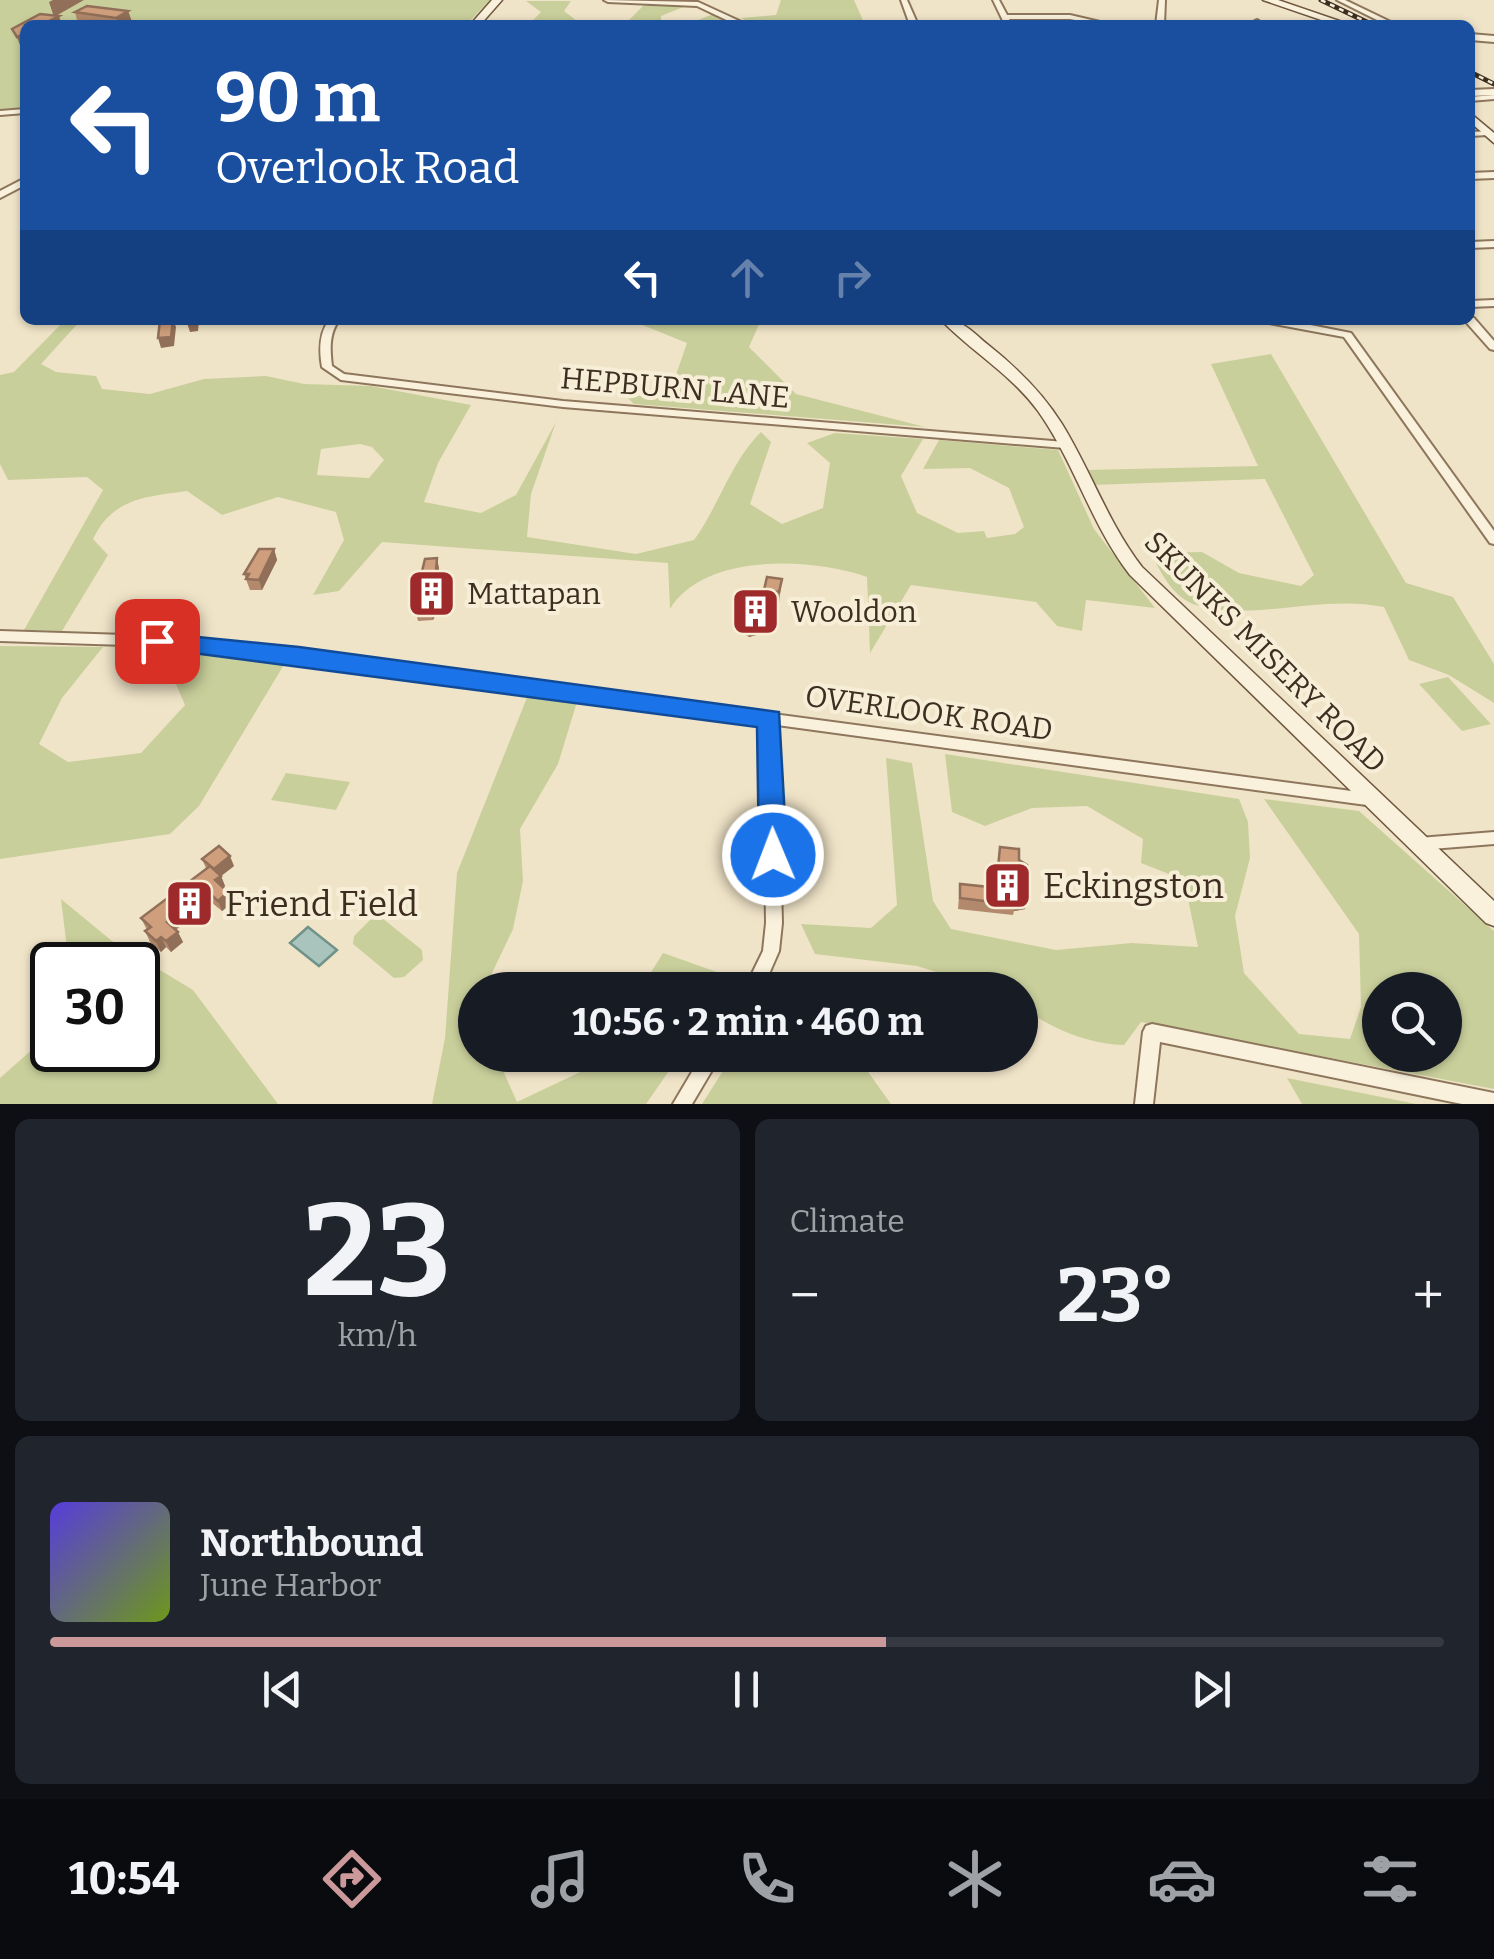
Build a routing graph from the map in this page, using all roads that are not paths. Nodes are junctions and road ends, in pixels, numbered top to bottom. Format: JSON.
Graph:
{"nodes":[{"id":1,"x":497,"y":0,"type":"edge"},
{"id":2,"x":608,"y":0,"type":"edge"},
{"id":3,"x":1268,"y":0,"type":"edge"},
{"id":4,"x":1340,"y":0,"type":"edge"},
{"id":5,"x":699,"y":2,"type":"edge"},
{"id":6,"x":479,"y":20,"type":"edge"},
{"id":7,"x":734,"y":20,"type":"edge"},
{"id":8,"x":1023,"y":20,"type":"edge"},
{"id":9,"x":1086,"y":20,"type":"edge"},
{"id":10,"x":1330,"y":20,"type":"edge"},
{"id":11,"x":1382,"y":20,"type":"edge"},
{"id":12,"x":327,"y":325,"type":"edge"},
{"id":13,"x":954,"y":325,"type":"edge"},
{"id":14,"x":1297,"y":325,"type":"edge"},
{"id":15,"x":1474,"y":325,"type":"edge"},
{"id":16,"x":1494,"y":347,"type":"edge"},
{"id":17,"x":1064,"y":445,"type":"junction"},
{"id":18,"x":1494,"y":540,"type":"edge"},
{"id":19,"x":0,"y":636,"type":"edge"},
{"id":20,"x":770,"y":719,"type":"junction"},
{"id":21,"x":1374,"y":800,"type":"junction"},
{"id":22,"x":1494,"y":838,"type":"edge"},
{"id":23,"x":1419,"y":844,"type":"junction"},
{"id":24,"x":1494,"y":916,"type":"edge"},
{"id":25,"x":761,"y":972,"type":"edge"},
{"id":26,"x":702,"y":1072,"type":"edge"},
{"id":27,"x":1494,"y":1102,"type":"edge"},
{"id":28,"x":682,"y":1104,"type":"edge"},
{"id":29,"x":1144,"y":1104,"type":"edge"}],
"edges":[{"from":1,"to":6,"type":"main road"},
{"from":2,"to":5,"type":"street"},
{"from":3,"to":10,"type":"main road"},
{"from":4,"to":11,"type":"street"},
{"from":5,"to":7,"type":"street"},
{"from":8,"to":9,"type":"street"},
{"from":12,"to":17,"type":"street","name":"HEPBURN LANE"},
{"from":13,"to":17,"type":"main road","name":"SKUNKS MISERY ROAD"},
{"from":14,"to":18,"type":"street"},
{"from":15,"to":16,"type":"street"},
{"from":17,"to":21,"type":"main road","name":"SKUNKS MISERY ROAD"},
{"from":19,"to":20,"type":"street","name":"OVERLOOK ROAD"},
{"from":20,"to":21,"type":"street","name":"OVERLOOK ROAD"},
{"from":20,"to":25,"type":"street"},
{"from":21,"to":23,"type":"main road","name":"SKUNKS MISERY ROAD"},
{"from":22,"to":23,"type":"street"},
{"from":23,"to":24,"type":"main road","name":"SKUNKS MISERY ROAD"},
{"from":26,"to":28,"type":"street"},
{"from":27,"to":29,"type":"street"}]}
